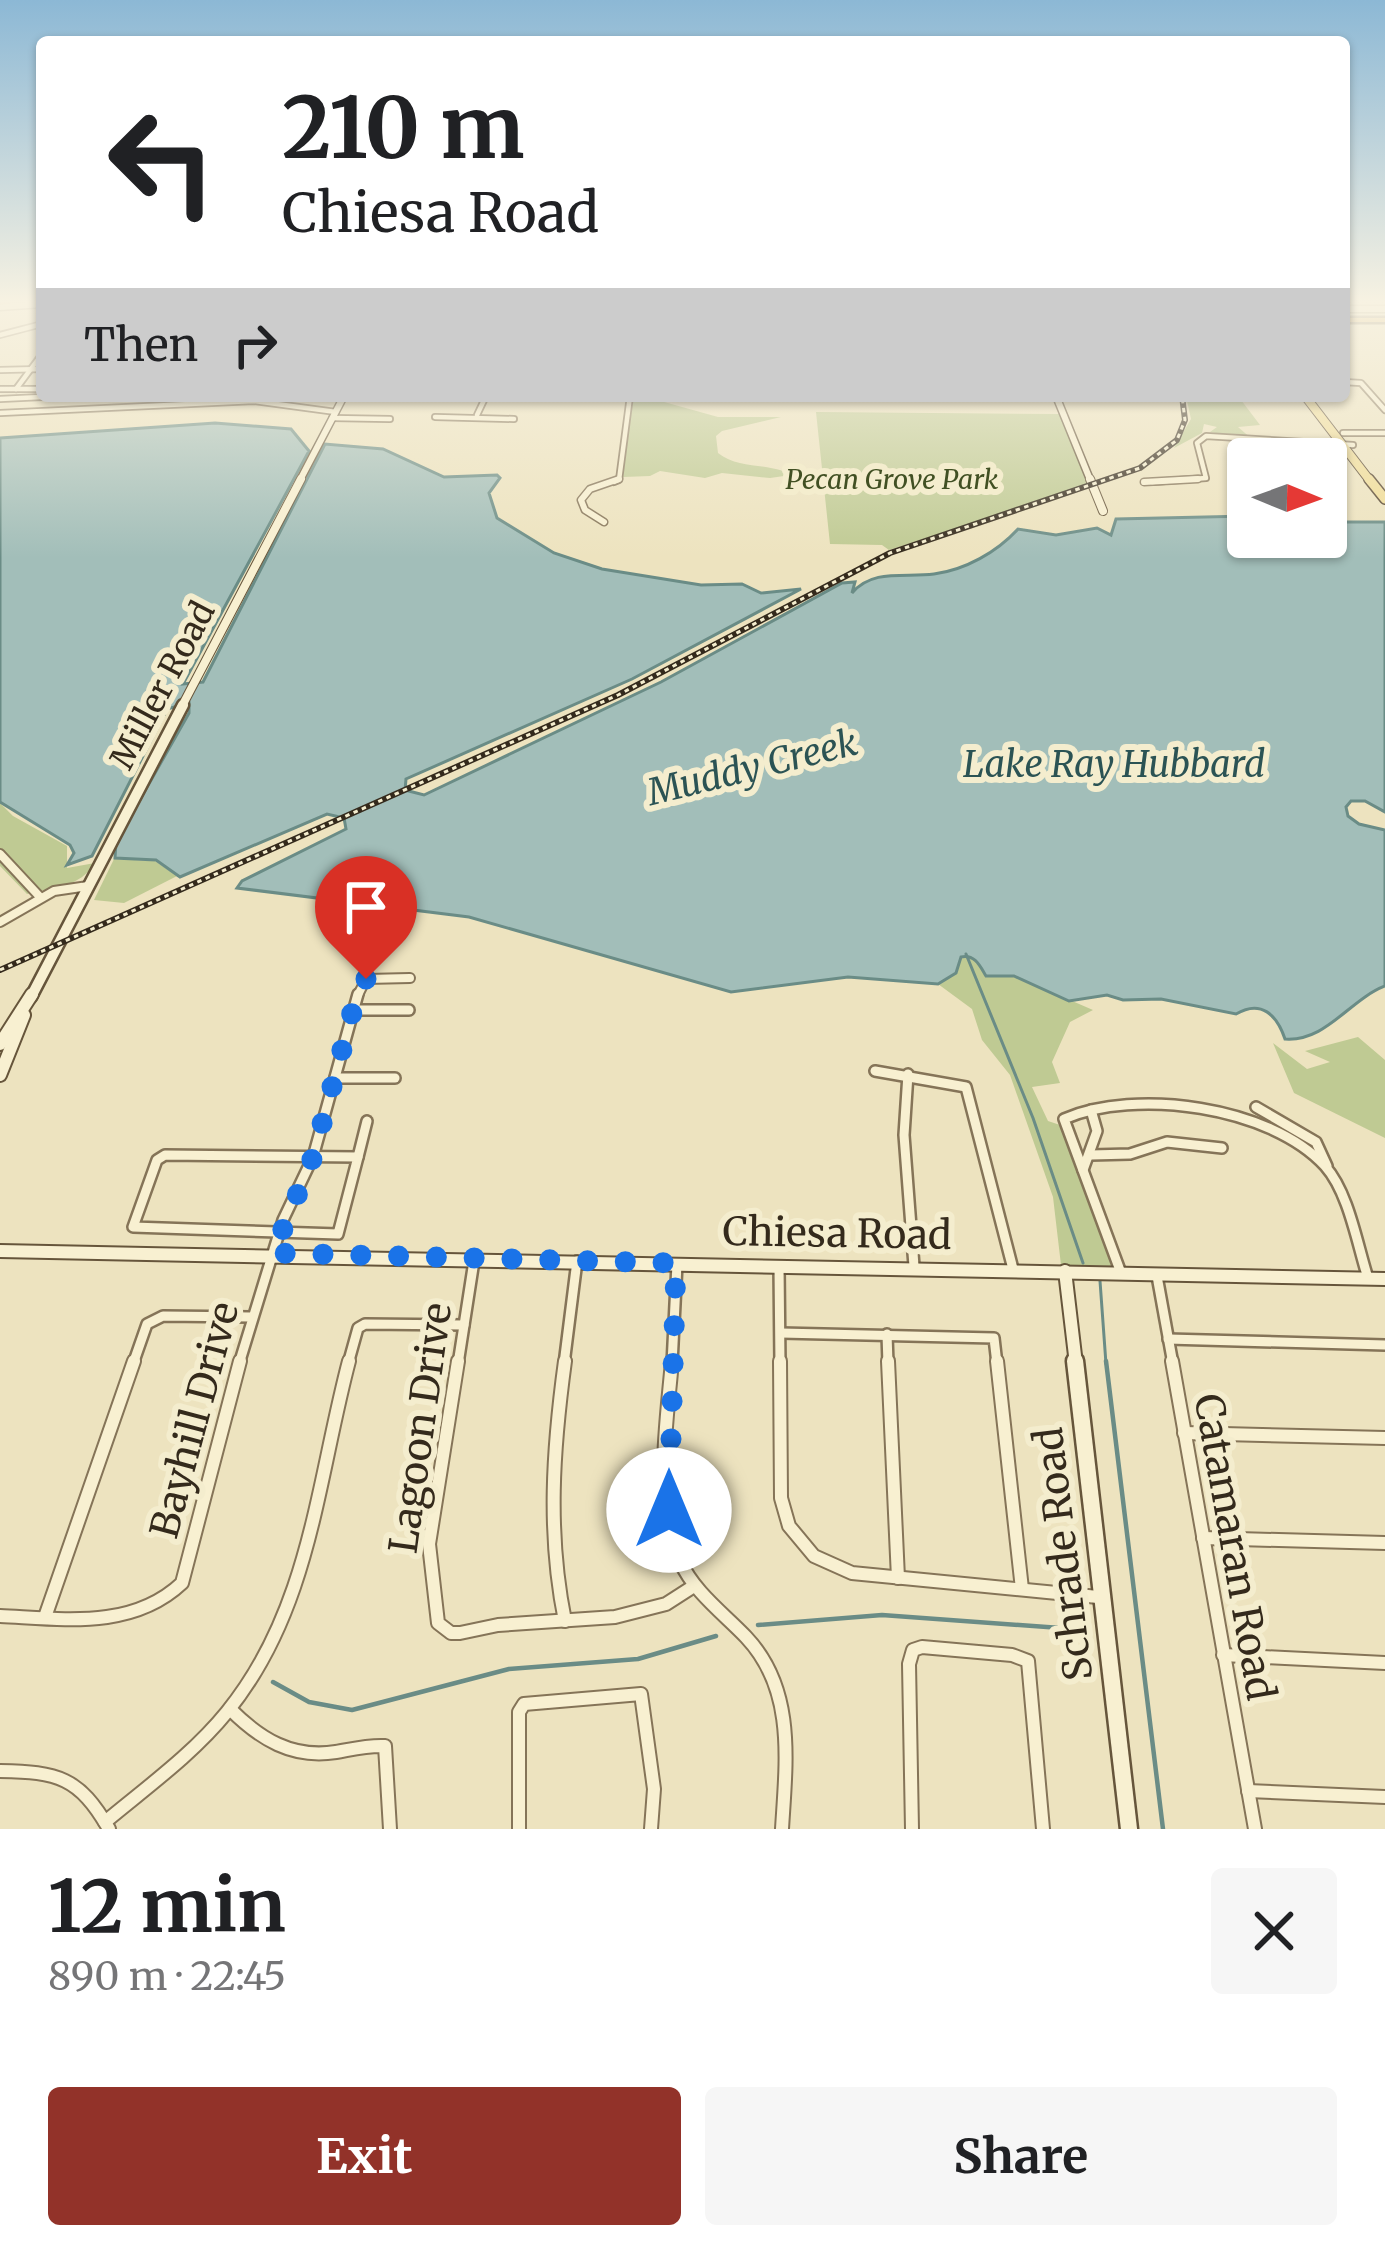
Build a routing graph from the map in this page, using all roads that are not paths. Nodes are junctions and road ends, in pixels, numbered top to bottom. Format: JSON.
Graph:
{"nodes":[{"id":1,"x":1365,"y":387,"type":"edge"},
{"id":2,"x":0,"y":389,"type":"edge"},
{"id":3,"x":16,"y":389,"type":"joint"},
{"id":4,"x":36,"y":389,"type":"edge"},
{"id":5,"x":36,"y":397,"type":"edge"},
{"id":6,"x":0,"y":399,"type":"edge"},
{"id":7,"x":123,"y":402,"type":"edge"},
{"id":8,"x":148,"y":402,"type":"edge"},
{"id":9,"x":223,"y":402,"type":"edge"},
{"id":10,"x":271,"y":402,"type":"edge"},
{"id":11,"x":306,"y":402,"type":"edge"},
{"id":12,"x":341,"y":402,"type":"edge"},
{"id":13,"x":481,"y":402,"type":"edge"},
{"id":14,"x":629,"y":402,"type":"edge"},
{"id":15,"x":1058,"y":402,"type":"edge"},
{"id":16,"x":1315,"y":402,"type":"edge"},
{"id":17,"x":1315,"y":402,"type":"edge"},
{"id":18,"x":201,"y":404,"type":"joint"},
{"id":19,"x":143,"y":408,"type":"junction"},
{"id":20,"x":302,"y":408,"type":"junction"},
{"id":21,"x":118,"y":409,"type":"junction"},
{"id":22,"x":1385,"y":410,"type":"edge"},
{"id":23,"x":0,"y":413,"type":"edge"},
{"id":24,"x":334,"y":415,"type":"junction"},
{"id":25,"x":477,"y":415,"type":"junction"},
{"id":26,"x":435,"y":417,"type":"dead end"},
{"id":27,"x":391,"y":419,"type":"dead end"},
{"id":28,"x":514,"y":419,"type":"dead end"},
{"id":29,"x":1343,"y":433,"type":"junction"},
{"id":30,"x":1385,"y":433,"type":"edge"},
{"id":31,"x":1342,"y":438,"type":"edge"},
{"id":32,"x":1345,"y":438,"type":"edge"},
{"id":33,"x":1227,"y":439,"type":"edge"},
{"id":34,"x":1347,"y":445,"type":"joint"},
{"id":35,"x":1365,"y":473,"type":"junction"},
{"id":36,"x":1144,"y":482,"type":"dead end"},
{"id":37,"x":1385,"y":487,"type":"edge"},
{"id":38,"x":1385,"y":499,"type":"edge"},
{"id":39,"x":1103,"y":511,"type":"dead end"},
{"id":40,"x":604,"y":522,"type":"dead end"},
{"id":41,"x":0,"y":854,"type":"edge"},
{"id":42,"x":88,"y":886,"type":"junction"},
{"id":43,"x":40,"y":897,"type":"junction"},
{"id":44,"x":0,"y":922,"type":"edge"},
{"id":45,"x":410,"y":978,"type":"dead end"},
{"id":46,"x":29,"y":1000,"type":"junction"},
{"id":47,"x":353,"y":1010,"type":"junction"},
{"id":48,"x":409,"y":1010,"type":"dead end"},
{"id":49,"x":0,"y":1044,"type":"edge"},
{"id":50,"x":3,"y":1061,"type":"edge"},
{"id":51,"x":874,"y":1071,"type":"dead end"},
{"id":52,"x":908,"y":1074,"type":"junction"},
{"id":53,"x":0,"y":1075,"type":"edge"},
{"id":54,"x":335,"y":1078,"type":"junction"},
{"id":55,"x":395,"y":1078,"type":"dead end"},
{"id":56,"x":1256,"y":1107,"type":"dead end"},
{"id":57,"x":1091,"y":1109,"type":"junction"},
{"id":58,"x":367,"y":1121,"type":"dead end"},
{"id":59,"x":1222,"y":1148,"type":"dead end"},
{"id":60,"x":1090,"y":1155,"type":"junction"},
{"id":61,"x":313,"y":1157,"type":"junction"},
{"id":62,"x":358,"y":1157,"type":"junction"},
{"id":63,"x":1327,"y":1168,"type":"junction"},
{"id":64,"x":1082,"y":1172,"type":"junction"},
{"id":65,"x":278,"y":1233,"type":"junction"},
{"id":66,"x":0,"y":1251,"type":"edge"},
{"id":67,"x":273,"y":1253,"type":"junction"},
{"id":68,"x":475,"y":1259,"type":"junction"},
{"id":69,"x":577,"y":1260,"type":"junction"},
{"id":70,"x":676,"y":1263,"type":"junction"},
{"id":71,"x":779,"y":1264,"type":"junction"},
{"id":72,"x":914,"y":1266,"type":"junction"},
{"id":73,"x":1013,"y":1270,"type":"junction"},
{"id":74,"x":1065,"y":1271,"type":"junction"},
{"id":75,"x":1120,"y":1273,"type":"junction"},
{"id":76,"x":1157,"y":1274,"type":"junction"},
{"id":77,"x":1377,"y":1280,"type":"edge"},
{"id":78,"x":251,"y":1317,"type":"junction"},
{"id":79,"x":464,"y":1325,"type":"junction"},
{"id":80,"x":781,"y":1333,"type":"junction"},
{"id":81,"x":887,"y":1334,"type":"junction"},
{"id":82,"x":1168,"y":1339,"type":"junction"},
{"id":83,"x":1385,"y":1345,"type":"edge"},
{"id":84,"x":1184,"y":1433,"type":"junction"},
{"id":85,"x":1385,"y":1438,"type":"edge"},
{"id":86,"x":1203,"y":1538,"type":"junction"},
{"id":87,"x":1385,"y":1544,"type":"edge"},
{"id":88,"x":898,"y":1578,"type":"junction"},
{"id":89,"x":694,"y":1586,"type":"junction"},
{"id":90,"x":1022,"y":1589,"type":"junction"},
{"id":91,"x":1101,"y":1597,"type":"junction"},
{"id":92,"x":0,"y":1616,"type":"edge"},
{"id":93,"x":45,"y":1617,"type":"junction"},
{"id":94,"x":565,"y":1621,"type":"junction"},
{"id":95,"x":1223,"y":1655,"type":"junction"},
{"id":96,"x":1385,"y":1663,"type":"edge"},
{"id":97,"x":230,"y":1709,"type":"junction"},
{"id":98,"x":0,"y":1771,"type":"edge"},
{"id":99,"x":1248,"y":1791,"type":"junction"},
{"id":100,"x":1385,"y":1797,"type":"edge"},
{"id":101,"x":107,"y":1826,"type":"edge"},
{"id":102,"x":390,"y":1829,"type":"edge"},
{"id":103,"x":519,"y":1829,"type":"edge"},
{"id":104,"x":651,"y":1829,"type":"edge"},
{"id":105,"x":782,"y":1829,"type":"edge"},
{"id":106,"x":912,"y":1829,"type":"edge"},
{"id":107,"x":1043,"y":1829,"type":"edge"},
{"id":108,"x":1129,"y":1829,"type":"edge"},
{"id":109,"x":1255,"y":1829,"type":"edge"}],
"edges":[{"from":1,"to":22,"type":"street"},
{"from":2,"to":3,"type":"street"},
{"from":3,"to":4,"type":"street"},
{"from":5,"to":6,"type":"street"},
{"from":7,"to":21,"type":"street"},
{"from":8,"to":19,"type":"street"},
{"from":9,"to":18,"type":"street"},
{"from":10,"to":20,"type":"street"},
{"from":11,"to":20,"type":"street"},
{"from":12,"to":24,"type":"main road","name":"Miller Road"},
{"from":13,"to":25,"type":"street"},
{"from":14,"to":40,"type":"street"},
{"from":15,"to":39,"type":"main road"},
{"from":16,"to":29,"type":"main road"},
{"from":17,"to":31,"type":"main road"},
{"from":18,"to":19,"type":"street"},
{"from":19,"to":21,"type":"street"},
{"from":20,"to":24,"type":"street"},
{"from":21,"to":23,"type":"street"},
{"from":24,"to":27,"type":"street"},
{"from":24,"to":42,"type":"main road","name":"Miller Road"},
{"from":25,"to":26,"type":"street"},
{"from":25,"to":28,"type":"street"},
{"from":29,"to":30,"type":"street"},
{"from":29,"to":32,"type":"main road"},
{"from":33,"to":36,"type":"street"},
{"from":34,"to":35,"type":"main road"},
{"from":34,"to":37,"type":"main road"},
{"from":35,"to":37,"type":"main road"},
{"from":35,"to":38,"type":"main road"},
{"from":41,"to":43,"type":"street"},
{"from":42,"to":43,"type":"street"},
{"from":42,"to":46,"type":"main road","name":"Miller Road"},
{"from":43,"to":44,"type":"street"},
{"from":45,"to":47,"type":"street","name":"Bayhill Drive"},
{"from":46,"to":49,"type":"main road","name":"Miller Road"},
{"from":46,"to":50,"type":"main road","name":"Miller Road"},
{"from":47,"to":48,"type":"street"},
{"from":47,"to":54,"type":"street","name":"Bayhill Drive"},
{"from":50,"to":53,"type":"main road","name":"Miller Road"},
{"from":51,"to":52,"type":"street"},
{"from":52,"to":72,"type":"street"},
{"from":52,"to":73,"type":"street"},
{"from":54,"to":55,"type":"street"},
{"from":54,"to":61,"type":"street","name":"Bayhill Drive"},
{"from":56,"to":63,"type":"street"},
{"from":57,"to":60,"type":"street"},
{"from":57,"to":63,"type":"street"},
{"from":57,"to":64,"type":"street"},
{"from":58,"to":62,"type":"street"},
{"from":59,"to":60,"type":"street"},
{"from":60,"to":64,"type":"street"},
{"from":61,"to":62,"type":"street"},
{"from":61,"to":65,"type":"street","name":"Bayhill Drive"},
{"from":61,"to":65,"type":"street"},
{"from":62,"to":65,"type":"street"},
{"from":63,"to":77,"type":"street"},
{"from":64,"to":75,"type":"street"},
{"from":65,"to":67,"type":"street","name":"Bayhill Drive"},
{"from":66,"to":67,"type":"main road","name":"Chiesa Road"},
{"from":67,"to":68,"type":"main road","name":"Chiesa Road"},
{"from":67,"to":78,"type":"street","name":"Bayhill Drive"},
{"from":68,"to":69,"type":"main road","name":"Chiesa Road"},
{"from":68,"to":79,"type":"street","name":"Lagoon Drive"},
{"from":69,"to":70,"type":"main road","name":"Chiesa Road"},
{"from":69,"to":94,"type":"street"},
{"from":70,"to":71,"type":"main road","name":"Chiesa Road"},
{"from":70,"to":89,"type":"street"},
{"from":71,"to":72,"type":"main road","name":"Chiesa Road"},
{"from":71,"to":80,"type":"street"},
{"from":72,"to":73,"type":"main road","name":"Chiesa Road"},
{"from":73,"to":74,"type":"main road","name":"Chiesa Road"},
{"from":74,"to":75,"type":"main road","name":"Chiesa Road"},
{"from":74,"to":91,"type":"main road","name":"Schrade Road"},
{"from":75,"to":76,"type":"main road","name":"Chiesa Road"},
{"from":76,"to":77,"type":"main road","name":"Chiesa Road"},
{"from":76,"to":82,"type":"street","name":"Catamaran Road"},
{"from":78,"to":93,"type":"street"},
{"from":78,"to":93,"type":"street","name":"Bayhill Drive"},
{"from":79,"to":94,"type":"street","name":"Lagoon Drive"},
{"from":79,"to":97,"type":"street"},
{"from":80,"to":81,"type":"street"},
{"from":80,"to":88,"type":"street"},
{"from":81,"to":88,"type":"street"},
{"from":81,"to":90,"type":"street"},
{"from":82,"to":83,"type":"street"},
{"from":82,"to":84,"type":"street","name":"Catamaran Road"},
{"from":84,"to":85,"type":"street"},
{"from":84,"to":86,"type":"street","name":"Catamaran Road"},
{"from":86,"to":87,"type":"street"},
{"from":86,"to":95,"type":"street","name":"Catamaran Road"},
{"from":88,"to":90,"type":"street"},
{"from":89,"to":94,"type":"street"},
{"from":89,"to":105,"type":"street"},
{"from":90,"to":91,"type":"street"},
{"from":91,"to":108,"type":"main road","name":"Schrade Road"},
{"from":92,"to":93,"type":"street"},
{"from":95,"to":96,"type":"street"},
{"from":95,"to":99,"type":"street","name":"Catamaran Road"},
{"from":97,"to":101,"type":"street"},
{"from":97,"to":102,"type":"street"},
{"from":98,"to":101,"type":"street"},
{"from":99,"to":100,"type":"street"},
{"from":99,"to":109,"type":"street","name":"Catamaran Road"},
{"from":103,"to":104,"type":"street"},
{"from":106,"to":107,"type":"street"}]}
